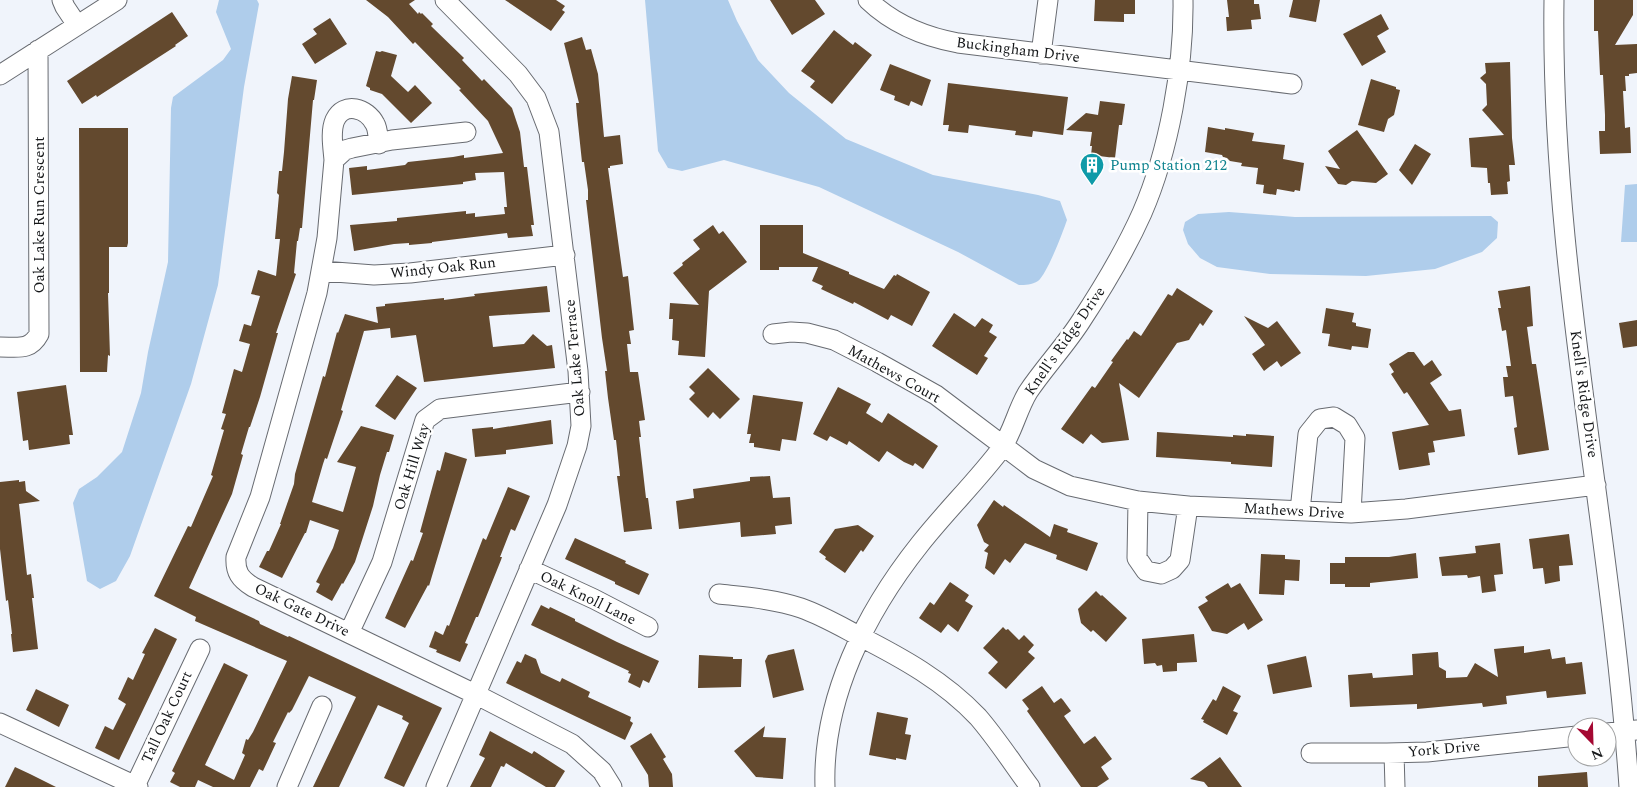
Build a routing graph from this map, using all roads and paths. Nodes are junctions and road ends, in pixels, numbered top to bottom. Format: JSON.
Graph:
{"nodes":[{"id":1,"x":62,"y":0,"type":"edge"},
{"id":2,"x":117,"y":0,"type":"edge"},
{"id":3,"x":445,"y":0,"type":"edge"},
{"id":4,"x":868,"y":0,"type":"edge"},
{"id":5,"x":1048,"y":0,"type":"edge"},
{"id":6,"x":1184,"y":0,"type":"edge"},
{"id":7,"x":1554,"y":0,"type":"edge"},
{"id":8,"x":77,"y":25,"type":"junction"},
{"id":9,"x":38,"y":50,"type":"junction"},
{"id":10,"x":1042,"y":54,"type":"junction"},
{"id":11,"x":1179,"y":70,"type":"junction"},
{"id":12,"x":0,"y":75,"type":"edge"},
{"id":13,"x":1292,"y":84,"type":"dead end"},
{"id":14,"x":466,"y":132,"type":"dead end"},
{"id":15,"x":379,"y":144,"type":"junction"},
{"id":16,"x":334,"y":160,"type":"junction"},
{"id":17,"x":565,"y":255,"type":"junction"},
{"id":18,"x":322,"y":271,"type":"junction"},
{"id":19,"x":773,"y":334,"type":"dead end"},
{"id":20,"x":0,"y":347,"type":"edge"},
{"id":21,"x":580,"y":392,"type":"junction"},
{"id":22,"x":1003,"y":447,"type":"junction"},
{"id":23,"x":1596,"y":485,"type":"junction"},
{"id":24,"x":1138,"y":502,"type":"junction"},
{"id":25,"x":1188,"y":506,"type":"junction"},
{"id":26,"x":1300,"y":511,"type":"junction"},
{"id":27,"x":1351,"y":513,"type":"junction"},
{"id":28,"x":529,"y":570,"type":"junction"},
{"id":29,"x":718,"y":594,"type":"dead end"},
{"id":30,"x":648,"y":627,"type":"dead end"},
{"id":31,"x":349,"y":633,"type":"junction"},
{"id":32,"x":861,"y":637,"type":"junction"},
{"id":33,"x":200,"y":649,"type":"dead end"},
{"id":34,"x":475,"y":694,"type":"junction"},
{"id":35,"x":322,"y":706,"type":"dead end"},
{"id":36,"x":0,"y":723,"type":"edge"},
{"id":37,"x":1623,"y":731,"type":"edge"},
{"id":38,"x":1567,"y":737,"type":"edge"},
{"id":39,"x":1311,"y":753,"type":"dead end"},
{"id":40,"x":1394,"y":753,"type":"junction"},
{"id":41,"x":136,"y":786,"type":"edge"},
{"id":42,"x":287,"y":787,"type":"edge"},
{"id":43,"x":436,"y":787,"type":"edge"},
{"id":44,"x":612,"y":787,"type":"edge"},
{"id":45,"x":825,"y":787,"type":"edge"},
{"id":46,"x":1030,"y":787,"type":"edge"},
{"id":47,"x":1395,"y":787,"type":"edge"},
{"id":48,"x":1629,"y":787,"type":"edge"}],
"edges":[{"from":1,"to":8,"type":"street"},
{"from":2,"to":8,"type":"street"},
{"from":3,"to":17,"type":"street","name":"Oak Lake Terrace"},
{"from":4,"to":10,"type":"street","name":"Buckingham Drive"},
{"from":5,"to":10,"type":"street"},
{"from":6,"to":11,"type":"street","name":"Knell's Ridge Drive"},
{"from":7,"to":23,"type":"street","name":"Knell's Ridge Drive"},
{"from":8,"to":9,"type":"street"},
{"from":9,"to":12,"type":"street"},
{"from":9,"to":20,"type":"street","name":"Oak Lake Run Crescent"},
{"from":10,"to":11,"type":"street","name":"Buckingham Drive"},
{"from":11,"to":13,"type":"street","name":"Buckingham Drive"},
{"from":11,"to":22,"type":"street","name":"Knell's Ridge Drive"},
{"from":14,"to":15,"type":"street"},
{"from":15,"to":16,"type":"street"},
{"from":15,"to":16,"type":"street","name":"Oak Gate Drive"},
{"from":16,"to":18,"type":"street","name":"Oak Gate Drive"},
{"from":17,"to":18,"type":"street","name":"Windy Oak Run"},
{"from":17,"to":21,"type":"street","name":"Oak Lake Terrace"},
{"from":18,"to":31,"type":"street","name":"Oak Gate Drive"},
{"from":19,"to":22,"type":"street","name":"Mathews Court"},
{"from":21,"to":28,"type":"street","name":"Oak Lake Terrace"},
{"from":21,"to":31,"type":"street","name":"Oak Hill Way"},
{"from":22,"to":24,"type":"street","name":"Mathews Drive"},
{"from":22,"to":32,"type":"street","name":"Knell's Ridge Drive"},
{"from":23,"to":27,"type":"street","name":"Mathews Drive"},
{"from":23,"to":37,"type":"street","name":"Knell's Ridge Drive"},
{"from":24,"to":25,"type":"street","name":"Mathews Drive"},
{"from":24,"to":25,"type":"street"},
{"from":25,"to":26,"type":"street","name":"Mathews Drive"},
{"from":26,"to":27,"type":"street","name":"Mathews Drive"},
{"from":26,"to":27,"type":"street"},
{"from":28,"to":30,"type":"street","name":"Oak Knoll Lane"},
{"from":28,"to":34,"type":"street","name":"Oak Lake Terrace"},
{"from":29,"to":32,"type":"street"},
{"from":31,"to":34,"type":"street","name":"Oak Gate Drive"},
{"from":32,"to":45,"type":"street","name":"Knell's Ridge Drive"},
{"from":32,"to":46,"type":"street"},
{"from":33,"to":41,"type":"street","name":"Tall Oak Court"},
{"from":34,"to":43,"type":"street","name":"Oak Lake Terrace"},
{"from":34,"to":44,"type":"street","name":"Oak Gate Drive"},
{"from":35,"to":42,"type":"street"},
{"from":36,"to":41,"type":"street"},
{"from":37,"to":48,"type":"street","name":"Knell's Ridge Drive"},
{"from":38,"to":40,"type":"street","name":"York Drive"},
{"from":39,"to":40,"type":"street","name":"York Drive"},
{"from":40,"to":47,"type":"street"}]}
